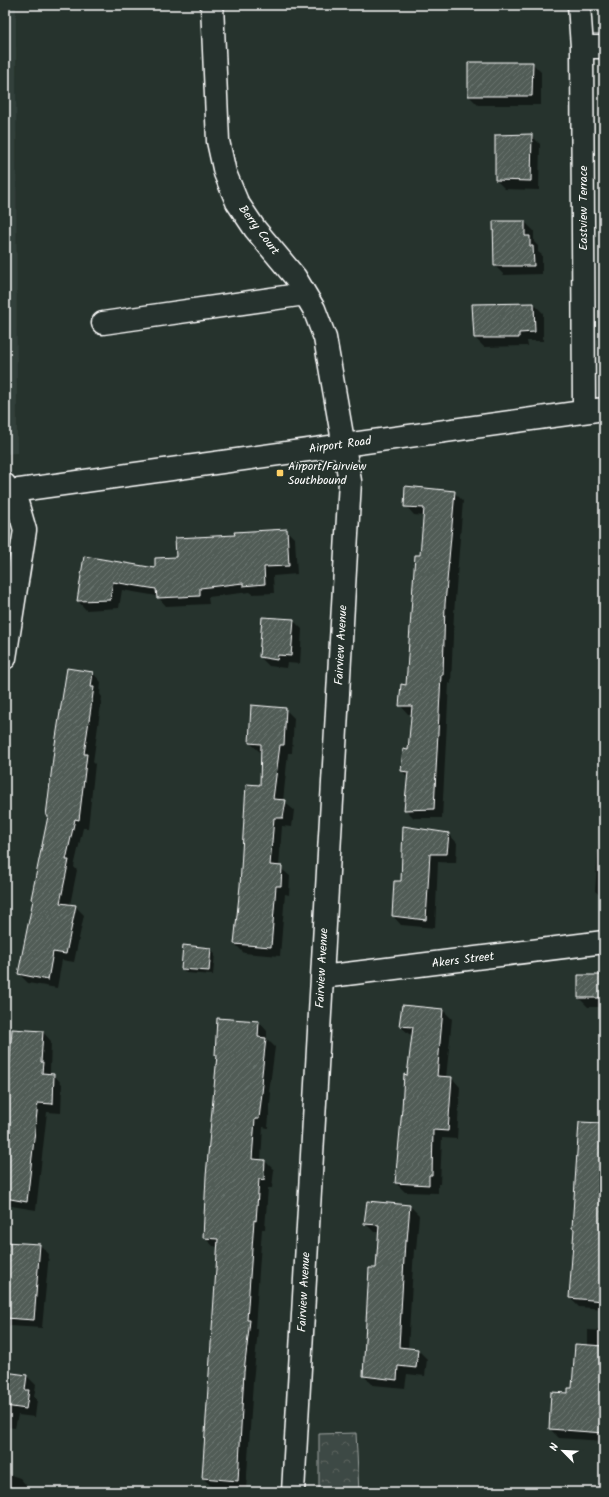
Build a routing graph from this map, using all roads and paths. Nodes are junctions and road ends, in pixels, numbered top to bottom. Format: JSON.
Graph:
{"nodes":[{"id":1,"x":212,"y":5,"type":"edge"},
{"id":2,"x":580,"y":5,"type":"edge"},
{"id":3,"x":582,"y":47,"type":"junction"},
{"id":4,"x":604,"y":47,"type":"edge"},
{"id":5,"x":304,"y":294,"type":"junction"},
{"id":6,"x":103,"y":323,"type":"dead end"},
{"id":7,"x":594,"y":410,"type":"edge"},
{"id":8,"x":344,"y":445,"type":"junction"},
{"id":9,"x":7,"y":490,"type":"edge"},
{"id":10,"x":5,"y":658,"type":"edge"},
{"id":11,"x":604,"y":942,"type":"edge"},
{"id":12,"x":322,"y":977,"type":"junction"},
{"id":13,"x":293,"y":1492,"type":"edge"}],
"edges":[{"from":1,"to":5,"type":"street","name":"Berry Court"},
{"from":2,"to":3,"type":"street","name":"Eastview Terrace"},
{"from":3,"to":4,"type":"street"},
{"from":3,"to":7,"type":"street","name":"Eastview Terrace"},
{"from":5,"to":6,"type":"street"},
{"from":5,"to":8,"type":"street","name":"Berry Court"},
{"from":7,"to":8,"type":"street","name":"Airport Road"},
{"from":8,"to":9,"type":"street","name":"Airport Road"},
{"from":8,"to":12,"type":"street","name":"Fairview Avenue"},
{"from":9,"to":10,"type":"street"},
{"from":11,"to":12,"type":"street","name":"Akers Street"},
{"from":12,"to":13,"type":"street","name":"Fairview Avenue"}]}
